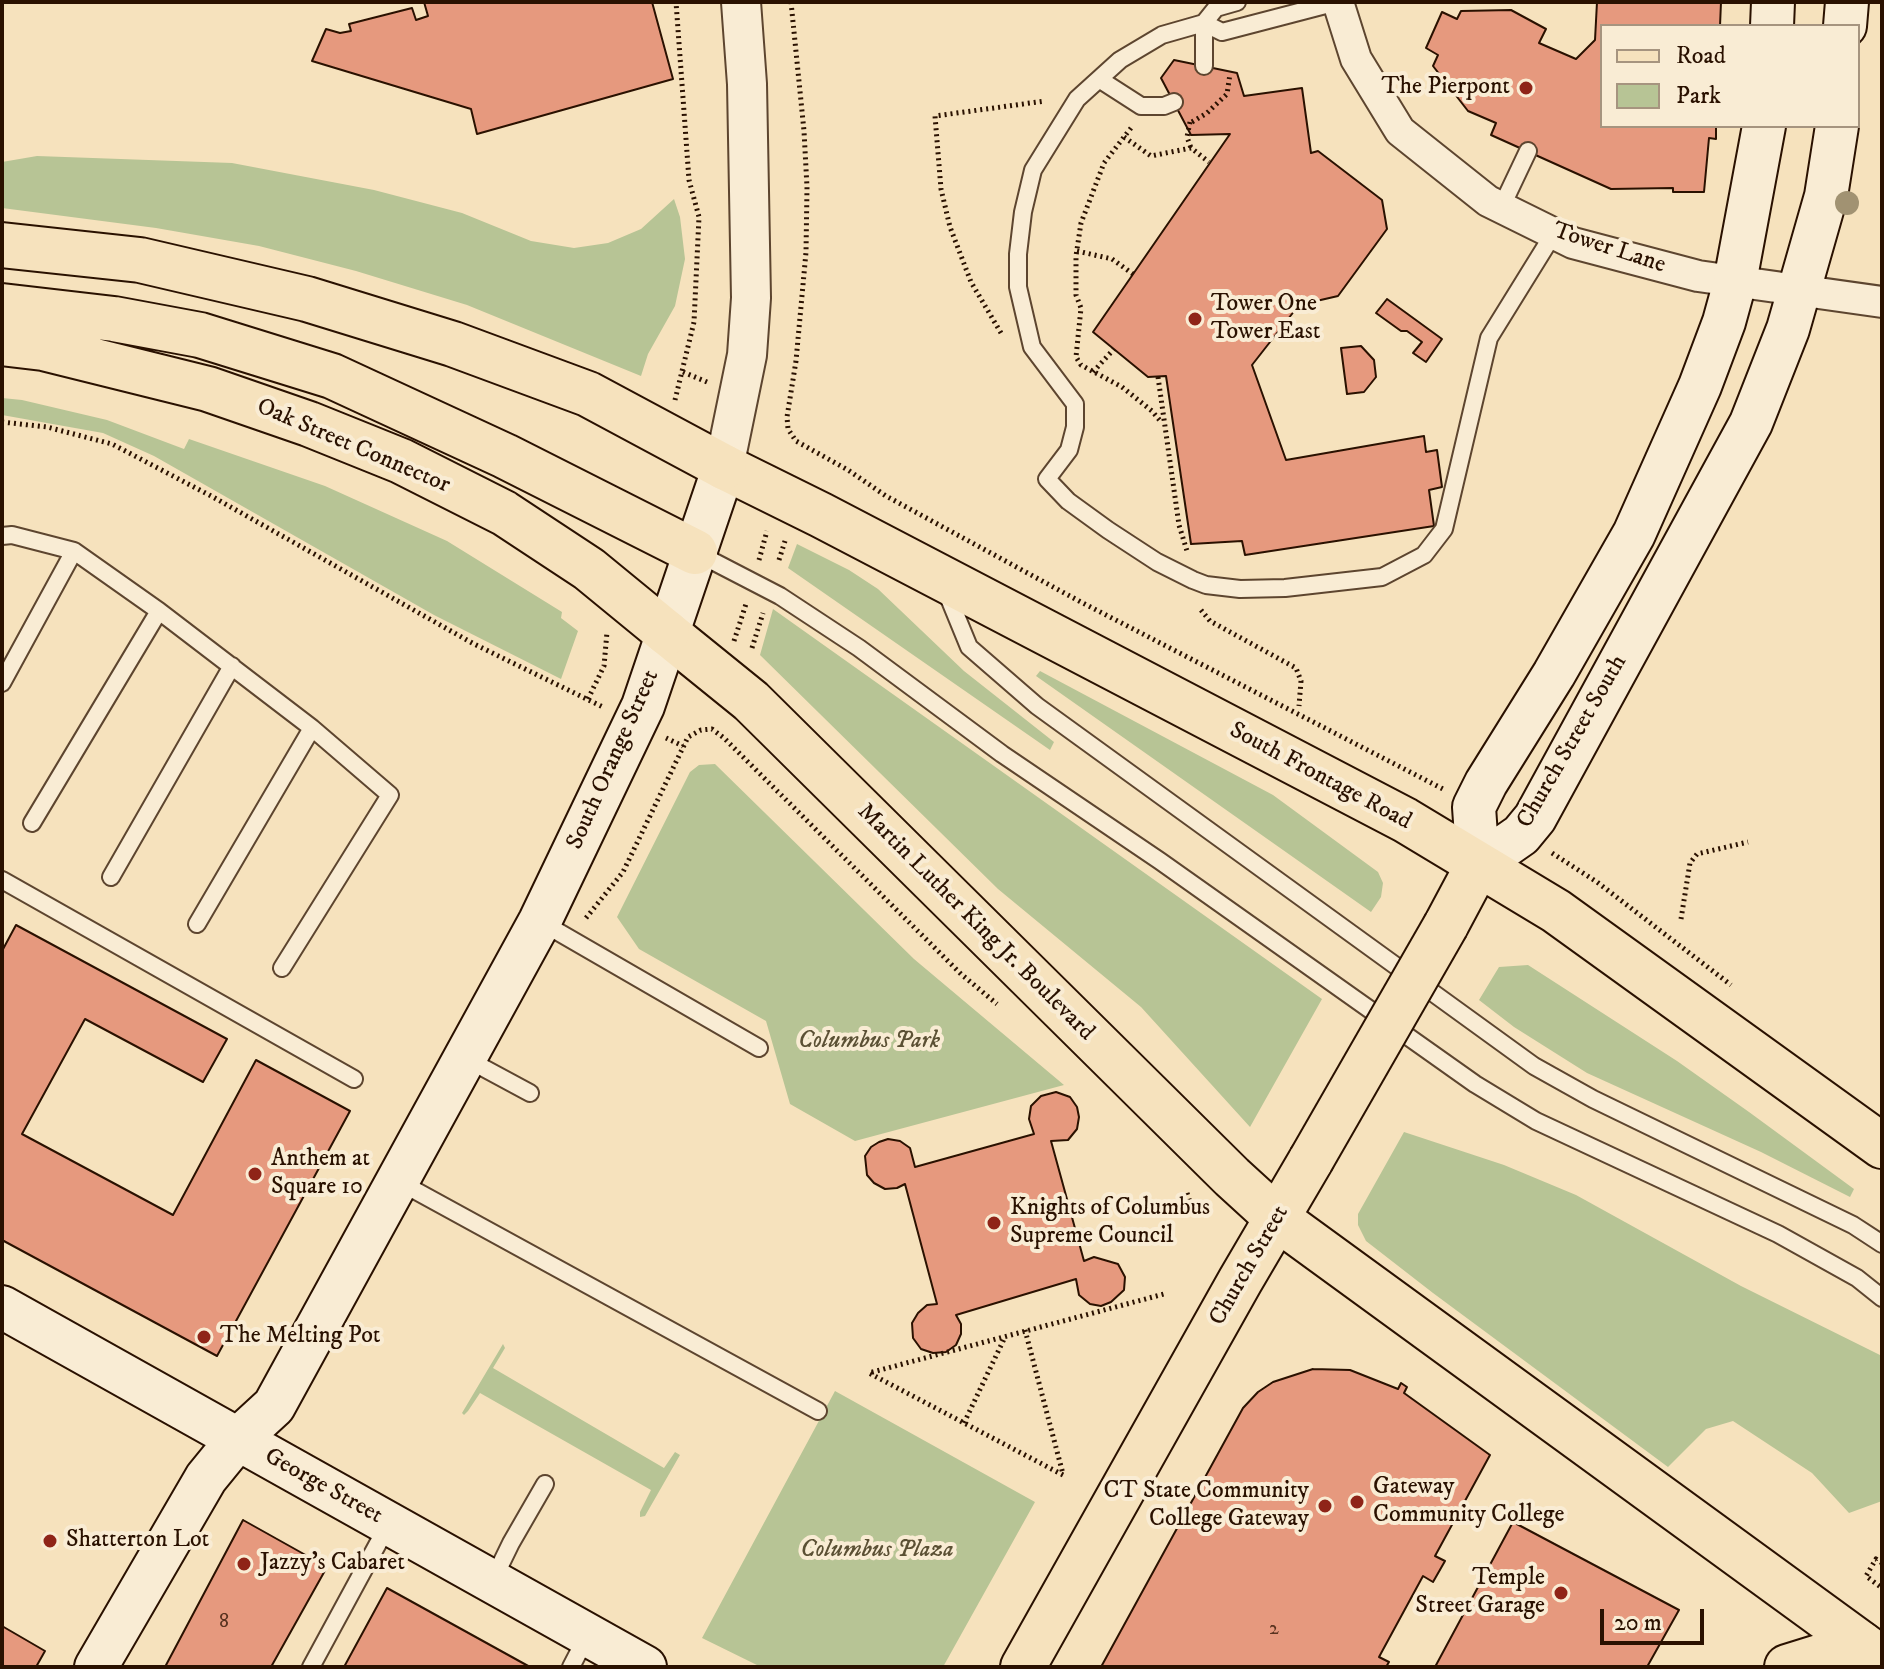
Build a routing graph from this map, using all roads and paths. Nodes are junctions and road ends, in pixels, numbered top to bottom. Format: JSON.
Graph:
{"nodes":[{"id":1,"x":676,"y":2,"type":"edge"},
{"id":2,"x":741,"y":2,"type":"edge"},
{"id":3,"x":791,"y":2,"type":"edge"},
{"id":4,"x":1237,"y":2,"type":"edge"},
{"id":5,"x":1338,"y":2,"type":"edge"},
{"id":6,"x":1773,"y":2,"type":"edge"},
{"id":7,"x":1847,"y":2,"type":"edge"},
{"id":8,"x":1204,"y":23,"type":"junction"},
{"id":9,"x":1772,"y":24,"type":"edge"},
{"id":10,"x":1845,"y":24,"type":"edge"},
{"id":11,"x":1204,"y":66,"type":"dead end"},
{"id":12,"x":1099,"y":79,"type":"junction"},
{"id":13,"x":1051,"y":100,"type":"dead end"},
{"id":14,"x":1174,"y":102,"type":"dead end"},
{"id":15,"x":1190,"y":122,"type":"dead end"},
{"id":16,"x":1131,"y":127,"type":"dead end"},
{"id":17,"x":1764,"y":128,"type":"edge"},
{"id":18,"x":1837,"y":128,"type":"edge"},
{"id":19,"x":1124,"y":137,"type":"junction"},
{"id":20,"x":1191,"y":148,"type":"junction"},
{"id":21,"x":1528,"y":151,"type":"dead end"},
{"id":22,"x":1209,"y":162,"type":"dead end"},
{"id":23,"x":1501,"y":208,"type":"junction"},
{"id":24,"x":1554,"y":233,"type":"junction"},
{"id":25,"x":2,"y":245,"type":"edge"},
{"id":26,"x":1077,"y":251,"type":"junction"},
{"id":27,"x":1133,"y":274,"type":"dead end"},
{"id":28,"x":1735,"y":282,"type":"junction"},
{"id":29,"x":1799,"y":291,"type":"junction"},
{"id":30,"x":1882,"y":302,"type":"edge"},
{"id":31,"x":2,"y":306,"type":"edge"},
{"id":32,"x":1003,"y":336,"type":"dead end"},
{"id":33,"x":2,"y":343,"type":"edge"},
{"id":34,"x":1114,"y":349,"type":"dead end"},
{"id":35,"x":683,"y":372,"type":"dead end"},
{"id":36,"x":1093,"y":372,"type":"junction"},
{"id":37,"x":2,"y":422,"type":"edge"},
{"id":38,"x":1163,"y":423,"type":"dead end"},
{"id":39,"x":724,"y":467,"type":"junction"},
{"id":40,"x":2,"y":536,"type":"edge"},
{"id":41,"x":785,"y":541,"type":"dead end"},
{"id":42,"x":74,"y":551,"type":"junction"},
{"id":43,"x":695,"y":552,"type":"junction"},
{"id":44,"x":779,"y":560,"type":"dead end"},
{"id":45,"x":942,"y":578,"type":"junction"},
{"id":46,"x":765,"y":605,"type":"dead end"},
{"id":47,"x":159,"y":611,"type":"junction"},
{"id":48,"x":667,"y":633,"type":"junction"},
{"id":49,"x":752,"y":648,"type":"dead end"},
{"id":50,"x":232,"y":666,"type":"junction"},
{"id":51,"x":2,"y":683,"type":"edge"},
{"id":52,"x":569,"y":690,"type":"dead end"},
{"id":53,"x":312,"y":728,"type":"junction"},
{"id":54,"x":1439,"y":787,"type":"dead end"},
{"id":55,"x":32,"y":823,"type":"dead end"},
{"id":56,"x":1748,"y":842,"type":"dead end"},
{"id":57,"x":1544,"y":849,"type":"dead end"},
{"id":58,"x":1478,"y":865,"type":"junction"},
{"id":59,"x":111,"y":877,"type":"dead end"},
{"id":60,"x":2,"y":880,"type":"edge"},
{"id":61,"x":1681,"y":919,"type":"dead end"},
{"id":62,"x":197,"y":924,"type":"dead end"},
{"id":63,"x":555,"y":929,"type":"junction"},
{"id":64,"x":282,"y":968,"type":"dead end"},
{"id":65,"x":1742,"y":993,"type":"dead end"},
{"id":66,"x":1007,"y":1012,"type":"dead end"},
{"id":67,"x":759,"y":1048,"type":"dead end"},
{"id":68,"x":463,"y":1058,"type":"junction"},
{"id":69,"x":354,"y":1079,"type":"dead end"},
{"id":70,"x":530,"y":1093,"type":"dead end"},
{"id":71,"x":1882,"y":1146,"type":"edge"},
{"id":72,"x":1232,"y":1177,"type":"junction"},
{"id":73,"x":1181,"y":1183,"type":"dead end"},
{"id":74,"x":394,"y":1184,"type":"junction"},
{"id":75,"x":1187,"y":1193,"type":"junction"},
{"id":76,"x":1193,"y":1211,"type":"dead end"},
{"id":77,"x":1278,"y":1219,"type":"junction"},
{"id":78,"x":1882,"y":1244,"type":"edge"},
{"id":79,"x":1164,"y":1294,"type":"dead end"},
{"id":80,"x":1882,"y":1298,"type":"edge"},
{"id":81,"x":2,"y":1307,"type":"edge"},
{"id":82,"x":1025,"y":1330,"type":"junction"},
{"id":83,"x":1005,"y":1336,"type":"junction"},
{"id":84,"x":818,"y":1411,"type":"dead end"},
{"id":85,"x":964,"y":1423,"type":"junction"},
{"id":86,"x":237,"y":1440,"type":"junction"},
{"id":87,"x":545,"y":1484,"type":"dead end"},
{"id":88,"x":389,"y":1524,"type":"junction"},
{"id":89,"x":1882,"y":1563,"type":"edge"},
{"id":90,"x":492,"y":1581,"type":"junction"},
{"id":91,"x":1882,"y":1588,"type":"edge"},
{"id":92,"x":579,"y":1651,"type":"edge"},
{"id":93,"x":1872,"y":1651,"type":"edge"},
{"id":94,"x":96,"y":1667,"type":"edge"},
{"id":95,"x":311,"y":1667,"type":"edge"},
{"id":96,"x":645,"y":1667,"type":"edge"},
{"id":97,"x":1023,"y":1667,"type":"edge"},
{"id":98,"x":1787,"y":1667,"type":"edge"}],
"edges":[{"from":1,"to":35,"type":"path"},
{"from":2,"to":39,"type":"street","name":"South Orange Street"},
{"from":3,"to":54,"type":"path"},
{"from":4,"to":8,"type":"lane"},
{"from":5,"to":8,"type":"lane"},
{"from":5,"to":23,"type":"street","name":"Tower Lane"},
{"from":6,"to":9,"type":"main road"},
{"from":7,"to":10,"type":"main road"},
{"from":8,"to":11,"type":"lane"},
{"from":8,"to":12,"type":"lane"},
{"from":12,"to":14,"type":"lane"},
{"from":12,"to":24,"type":"lane"},
{"from":13,"to":32,"type":"path"},
{"from":15,"to":20,"type":"path"},
{"from":16,"to":19,"type":"path"},
{"from":17,"to":28,"type":"main road","name":"Church Street South"},
{"from":18,"to":29,"type":"main road","name":"Church Street South"},
{"from":19,"to":20,"type":"path"},
{"from":19,"to":26,"type":"path"},
{"from":20,"to":22,"type":"path"},
{"from":21,"to":23,"type":"lane"},
{"from":23,"to":24,"type":"street","name":"Tower Lane"},
{"from":24,"to":28,"type":"street","name":"Tower Lane"},
{"from":25,"to":39,"type":"main road","name":"South Frontage Road"},
{"from":26,"to":27,"type":"path"},
{"from":26,"to":36,"type":"path"},
{"from":28,"to":29,"type":"street","name":"Tower Lane"},
{"from":28,"to":58,"type":"main road","name":"Church Street South"},
{"from":29,"to":30,"type":"street","name":"Tower Lane"},
{"from":29,"to":58,"type":"main road","name":"Church Street South"},
{"from":31,"to":43,"type":"main road"},
{"from":33,"to":48,"type":"main road","name":"Oak Street Connector"},
{"from":34,"to":36,"type":"path"},
{"from":36,"to":38,"type":"path"},
{"from":37,"to":52,"type":"path"},
{"from":39,"to":43,"type":"main road","name":"South Orange Street"},
{"from":39,"to":45,"type":"main road","name":"South Frontage Road"},
{"from":40,"to":42,"type":"lane"},
{"from":41,"to":44,"type":"path"},
{"from":42,"to":47,"type":"lane"},
{"from":42,"to":51,"type":"lane"},
{"from":43,"to":48,"type":"main road","name":"South Orange Street"},
{"from":43,"to":80,"type":"lane"},
{"from":45,"to":58,"type":"main road","name":"South Frontage Road"},
{"from":45,"to":78,"type":"lane"},
{"from":46,"to":49,"type":"path"},
{"from":47,"to":50,"type":"lane"},
{"from":47,"to":55,"type":"lane"},
{"from":48,"to":63,"type":"main road","name":"South Orange Street"},
{"from":48,"to":72,"type":"main road","name":"Martin Luther King Jr. Boulevard"},
{"from":50,"to":53,"type":"lane"},
{"from":50,"to":59,"type":"lane"},
{"from":53,"to":62,"type":"lane"},
{"from":53,"to":64,"type":"lane"},
{"from":56,"to":61,"type":"path"},
{"from":57,"to":65,"type":"path"},
{"from":58,"to":71,"type":"main road","name":"South Frontage Road"},
{"from":58,"to":77,"type":"main road","name":"Church Street","bridge":true},
{"from":60,"to":69,"type":"lane"},
{"from":63,"to":66,"type":"path"},
{"from":63,"to":67,"type":"lane"},
{"from":63,"to":68,"type":"main road","name":"South Orange Street"},
{"from":68,"to":70,"type":"lane"},
{"from":68,"to":74,"type":"main road","name":"South Orange Street"},
{"from":72,"to":75,"type":"path"},
{"from":72,"to":77,"type":"main road","name":"Martin Luther King Jr. Boulevard"},
{"from":73,"to":75,"type":"path"},
{"from":74,"to":84,"type":"lane"},
{"from":74,"to":86,"type":"main road","name":"South Orange Street"},
{"from":75,"to":76,"type":"path"},
{"from":77,"to":93,"type":"main road","name":"Martin Luther King Jr. Boulevard"},
{"from":77,"to":97,"type":"main road","name":"Church Street"},
{"from":79,"to":82,"type":"path"},
{"from":81,"to":86,"type":"main road","name":"George Street"},
{"from":82,"to":83,"type":"path"},
{"from":82,"to":85,"type":"path"},
{"from":83,"to":85,"type":"path"},
{"from":83,"to":85,"type":"path"},
{"from":86,"to":88,"type":"main road","name":"George Street"},
{"from":86,"to":94,"type":"main road","name":"South Orange Street"},
{"from":87,"to":90,"type":"lane"},
{"from":88,"to":90,"type":"main road","name":"George Street"},
{"from":88,"to":95,"type":"lane"},
{"from":89,"to":91,"type":"path"},
{"from":90,"to":92,"type":"main road","name":"George Street"},
{"from":92,"to":96,"type":"main road","name":"George Street"},
{"from":93,"to":98,"type":"main road"}]}
